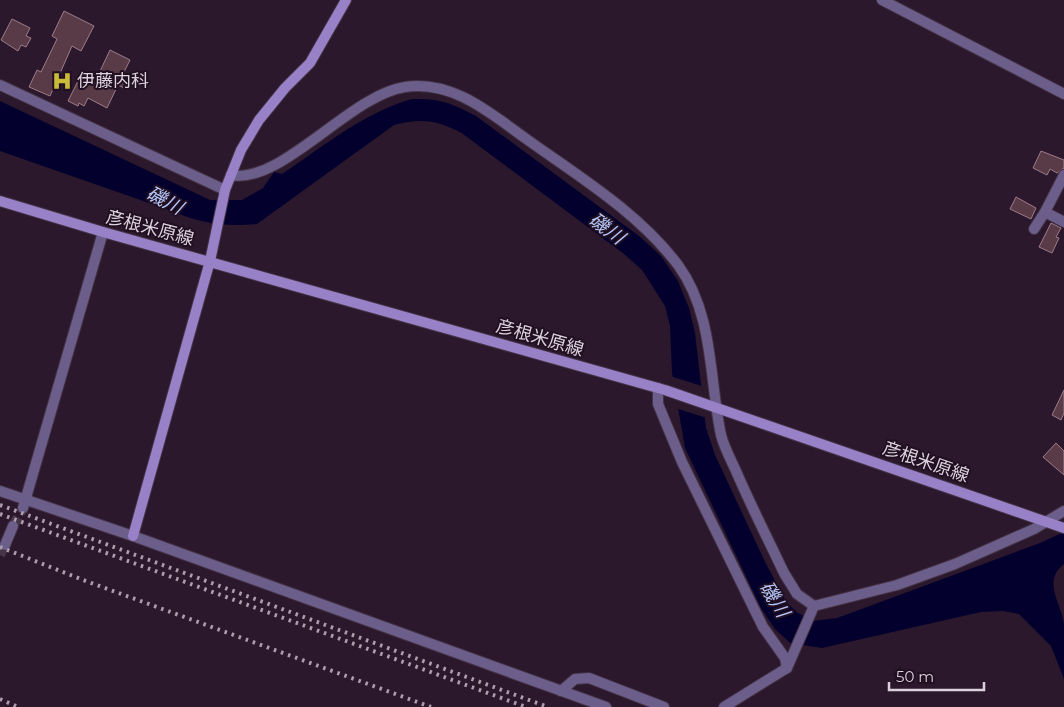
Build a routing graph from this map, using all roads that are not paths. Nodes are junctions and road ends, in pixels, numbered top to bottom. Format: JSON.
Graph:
{"nodes":[{"id":1,"x":346,"y":0,"type":"edge"},
{"id":2,"x":882,"y":0,"type":"edge"},
{"id":3,"x":0,"y":85,"type":"edge"},
{"id":4,"x":1064,"y":94,"type":"edge"},
{"id":5,"x":231,"y":175,"type":"junction"},
{"id":6,"x":1064,"y":175,"type":"edge"},
{"id":7,"x":225,"y":191,"type":"junction"},
{"id":8,"x":0,"y":201,"type":"edge"},
{"id":9,"x":1045,"y":212,"type":"junction"},
{"id":10,"x":1064,"y":222,"type":"edge"},
{"id":11,"x":1034,"y":230,"type":"dead end"},
{"id":12,"x":103,"y":232,"type":"junction"},
{"id":13,"x":210,"y":261,"type":"junction"},
{"id":14,"x":662,"y":389,"type":"junction"},
{"id":15,"x":713,"y":405,"type":"junction"},
{"id":16,"x":0,"y":491,"type":"edge"},
{"id":17,"x":24,"y":505,"type":"junction"},
{"id":18,"x":1064,"y":511,"type":"edge"},
{"id":19,"x":1055,"y":525,"type":"edge"},
{"id":20,"x":13,"y":526,"type":"tunnel mouth"},
{"id":21,"x":133,"y":536,"type":"junction"},
{"id":22,"x":4,"y":545,"type":"dead end"},
{"id":23,"x":813,"y":609,"type":"junction"},
{"id":24,"x":789,"y":664,"type":"junction"},
{"id":25,"x":561,"y":691,"type":"junction"},
{"id":26,"x":606,"y":707,"type":"edge"},
{"id":27,"x":664,"y":707,"type":"edge"},
{"id":28,"x":724,"y":707,"type":"edge"}],
"edges":[{"from":1,"to":5,"type":"main road"},
{"from":2,"to":4,"type":"street"},
{"from":3,"to":7,"type":"street"},
{"from":5,"to":7,"type":"main road"},
{"from":5,"to":15,"type":"street"},
{"from":6,"to":9,"type":"street"},
{"from":7,"to":13,"type":"main road"},
{"from":8,"to":12,"type":"main road","name":"彦根米原線"},
{"from":9,"to":10,"type":"street"},
{"from":9,"to":11,"type":"street"},
{"from":12,"to":13,"type":"main road","name":"彦根米原線"},
{"from":12,"to":17,"type":"street"},
{"from":13,"to":14,"type":"main road","name":"彦根米原線"},
{"from":13,"to":21,"type":"main road"},
{"from":14,"to":15,"type":"main road","name":"彦根米原線"},
{"from":14,"to":24,"type":"street"},
{"from":15,"to":19,"type":"main road","name":"彦根米原線"},
{"from":15,"to":23,"type":"street"},
{"from":16,"to":17,"type":"street"},
{"from":17,"to":21,"type":"street"},
{"from":18,"to":19,"type":"street"},
{"from":19,"to":23,"type":"street"},
{"from":20,"to":22,"type":"street"},
{"from":21,"to":25,"type":"street"},
{"from":23,"to":24,"type":"street"},
{"from":24,"to":28,"type":"street"},
{"from":25,"to":26,"type":"street"},
{"from":25,"to":27,"type":"street"}]}
